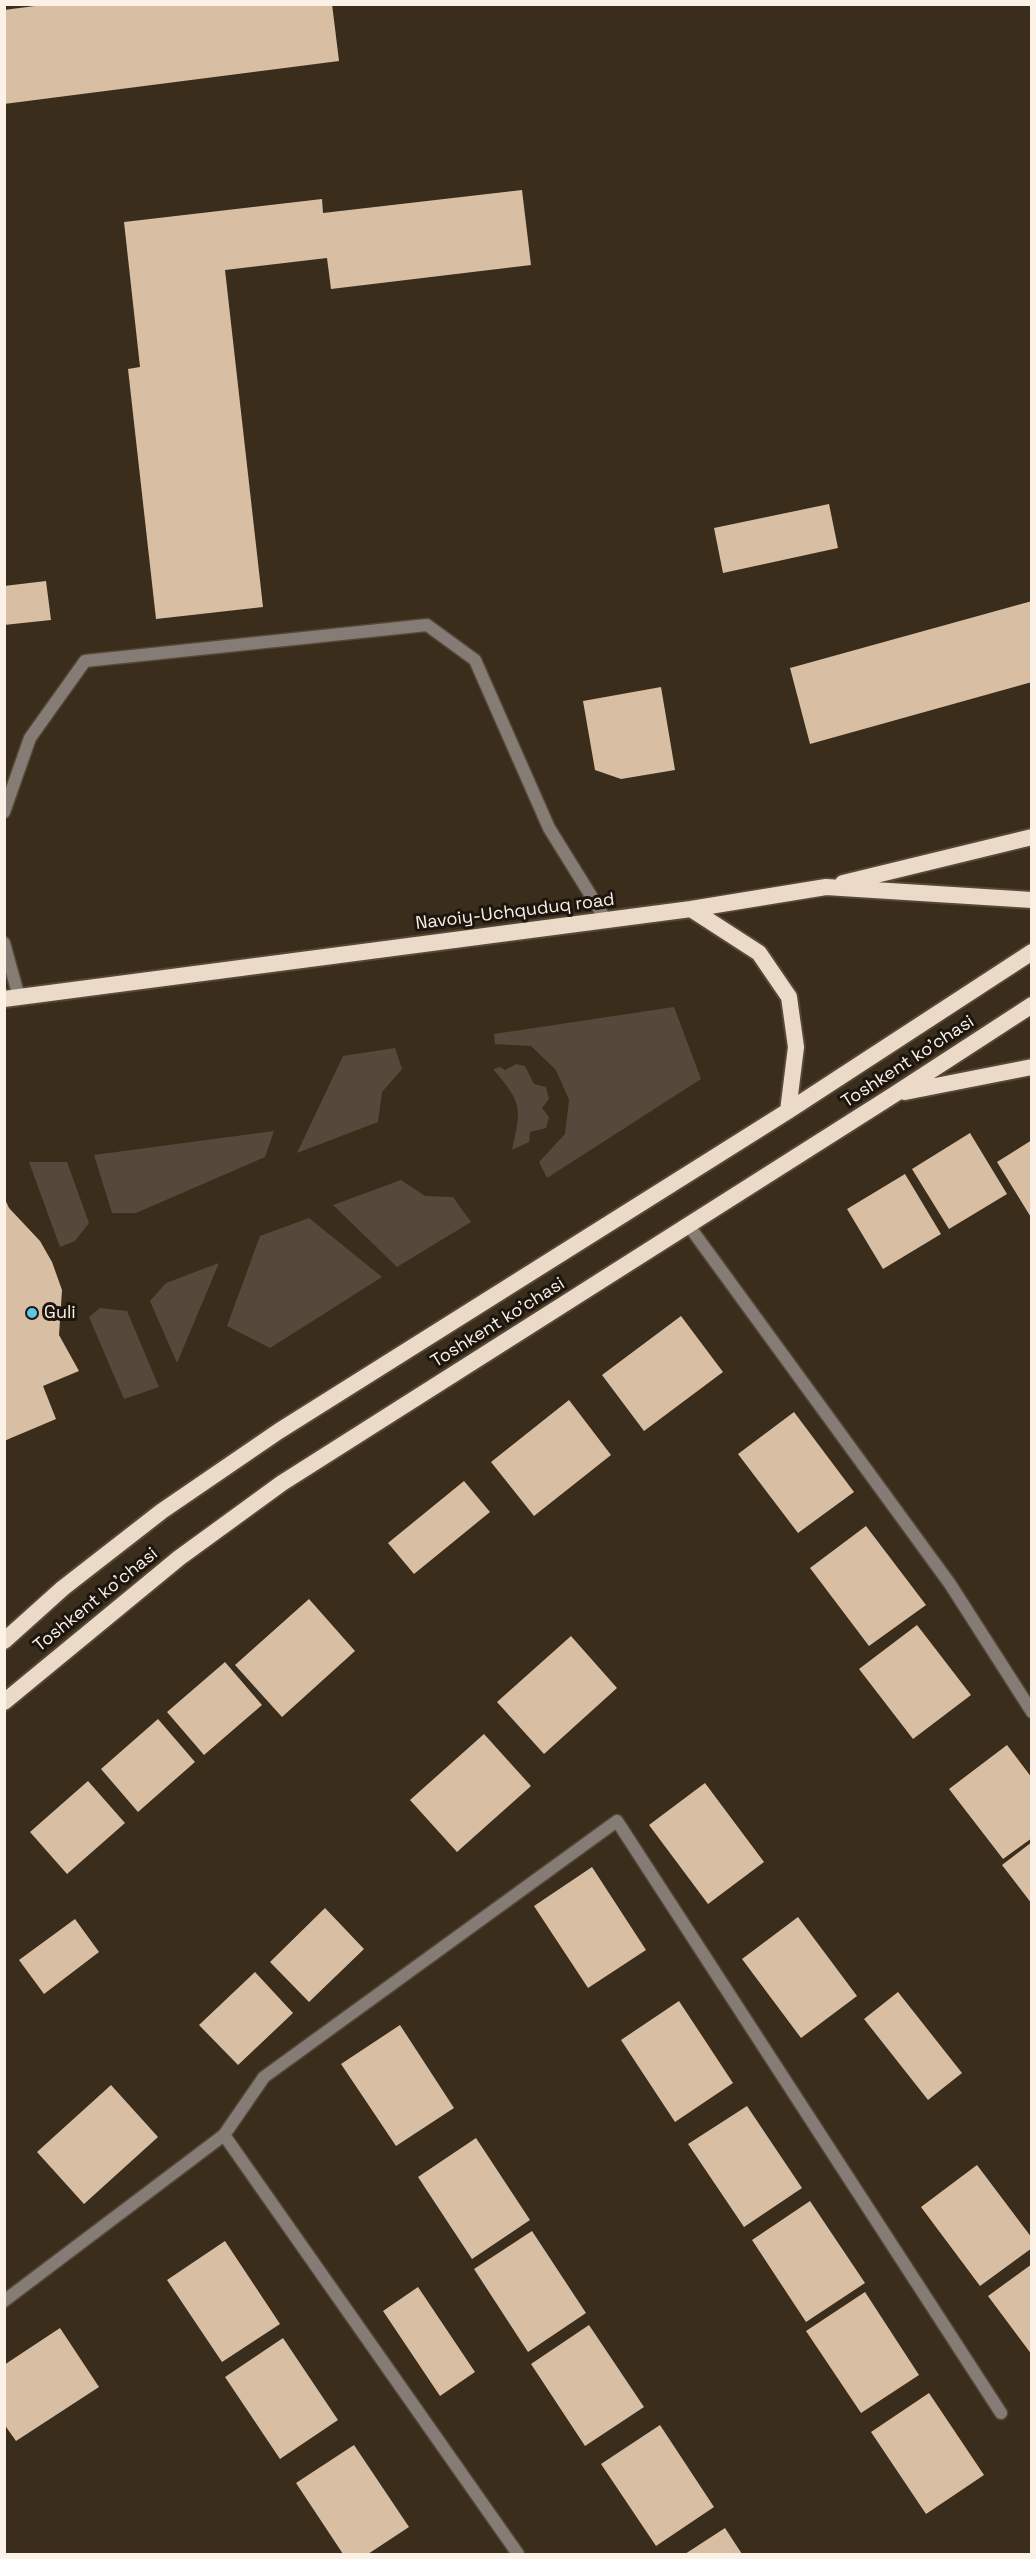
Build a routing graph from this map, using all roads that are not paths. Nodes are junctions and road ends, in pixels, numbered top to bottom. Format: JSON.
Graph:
{"nodes":[{"id":1,"x":4,"y":812,"type":"edge"},
{"id":2,"x":1032,"y":837,"type":"edge"},
{"id":3,"x":826,"y":887,"type":"junction"},
{"id":4,"x":1032,"y":900,"type":"edge"},
{"id":5,"x":691,"y":909,"type":"junction"},
{"id":6,"x":606,"y":920,"type":"junction"},
{"id":7,"x":4,"y":943,"type":"edge"},
{"id":8,"x":1032,"y":952,"type":"edge"},
{"id":9,"x":12,"y":998,"type":"edge"},
{"id":10,"x":1032,"y":1005,"type":"edge"},
{"id":11,"x":1032,"y":1066,"type":"edge"},
{"id":12,"x":895,"y":1094,"type":"junction"},
{"id":13,"x":788,"y":1111,"type":"junction"},
{"id":14,"x":688,"y":1226,"type":"junction"},
{"id":15,"x":4,"y":1641,"type":"edge"},
{"id":16,"x":4,"y":1702,"type":"edge"},
{"id":17,"x":1032,"y":1712,"type":"edge"},
{"id":18,"x":224,"y":2135,"type":"junction"},
{"id":19,"x":4,"y":2301,"type":"edge"},
{"id":20,"x":1001,"y":2413,"type":"dead end"},
{"id":21,"x":518,"y":2554,"type":"edge"}],
"edges":[{"from":1,"to":6,"type":"street"},
{"from":2,"to":3,"type":"highway"},
{"from":3,"to":4,"type":"highway","name":"Navoiy-Uchquduq road"},
{"from":3,"to":5,"type":"highway","name":"Navoiy-Uchquduq road"},
{"from":5,"to":6,"type":"highway","name":"Navoiy-Uchquduq road"},
{"from":5,"to":13,"type":"highway"},
{"from":6,"to":9,"type":"highway","name":"Navoiy-Uchquduq road"},
{"from":7,"to":9,"type":"street"},
{"from":8,"to":13,"type":"highway","name":"Toshkent ko'chasi"},
{"from":10,"to":12,"type":"highway","name":"Toshkent ko'chasi"},
{"from":11,"to":12,"type":"highway"},
{"from":12,"to":14,"type":"highway","name":"Toshkent ko'chasi"},
{"from":13,"to":15,"type":"highway","name":"Toshkent ko'chasi"},
{"from":14,"to":16,"type":"highway","name":"Toshkent ko'chasi"},
{"from":14,"to":17,"type":"street"},
{"from":18,"to":19,"type":"street"},
{"from":18,"to":20,"type":"street"},
{"from":18,"to":21,"type":"street"}]}
